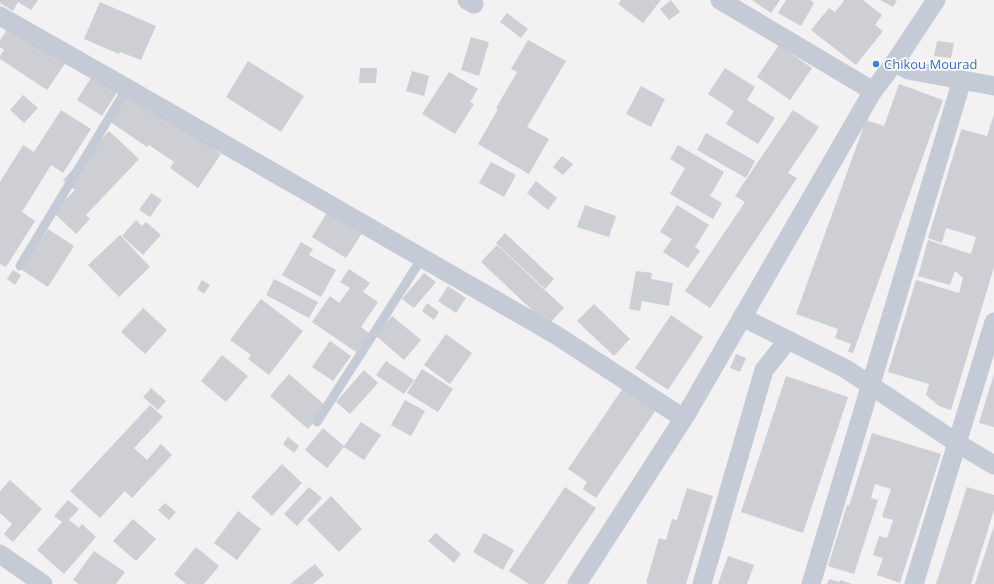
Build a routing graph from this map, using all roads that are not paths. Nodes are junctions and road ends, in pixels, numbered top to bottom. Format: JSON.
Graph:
{"nodes":[{"id":1,"x":720,"y":0,"type":"edge"},
{"id":2,"x":936,"y":0,"type":"edge"},
{"id":3,"x":0,"y":16,"type":"edge"},
{"id":4,"x":895,"y":62,"type":"junction"},
{"id":5,"x":962,"y":80,"type":"junction"},
{"id":6,"x":994,"y":86,"type":"edge"},
{"id":7,"x":127,"y":88,"type":"junction"},
{"id":8,"x":873,"y":91,"type":"junction"},
{"id":9,"x":422,"y":258,"type":"junction"},
{"id":10,"x":20,"y":266,"type":"dead end"},
{"id":11,"x":742,"y":317,"type":"junction"},
{"id":12,"x":994,"y":322,"type":"edge"},
{"id":13,"x":788,"y":340,"type":"junction"},
{"id":14,"x":871,"y":385,"type":"junction"},
{"id":15,"x":683,"y":418,"type":"junction"},
{"id":16,"x":317,"y":422,"type":"dead end"},
{"id":17,"x":957,"y":443,"type":"junction"},
{"id":18,"x":994,"y":465,"type":"edge"},
{"id":19,"x":0,"y":554,"type":"edge"},
{"id":20,"x":42,"y":584,"type":"edge"},
{"id":21,"x":577,"y":584,"type":"edge"},
{"id":22,"x":702,"y":584,"type":"edge"},
{"id":23,"x":811,"y":584,"type":"edge"},
{"id":24,"x":914,"y":584,"type":"edge"}],
"edges":[{"from":1,"to":8,"type":"street"},
{"from":2,"to":4,"type":"street"},
{"from":3,"to":7,"type":"street"},
{"from":4,"to":5,"type":"street"},
{"from":4,"to":8,"type":"street"},
{"from":5,"to":6,"type":"street"},
{"from":5,"to":14,"type":"street"},
{"from":7,"to":9,"type":"street"},
{"from":7,"to":10,"type":"lane"},
{"from":8,"to":11,"type":"street"},
{"from":9,"to":15,"type":"street"},
{"from":9,"to":16,"type":"lane"},
{"from":11,"to":13,"type":"street"},
{"from":11,"to":15,"type":"street"},
{"from":12,"to":17,"type":"street"},
{"from":13,"to":14,"type":"street"},
{"from":13,"to":22,"type":"street"},
{"from":14,"to":17,"type":"street"},
{"from":14,"to":23,"type":"street"},
{"from":15,"to":21,"type":"street"},
{"from":17,"to":18,"type":"street"},
{"from":17,"to":24,"type":"street"},
{"from":19,"to":20,"type":"street"}]}
